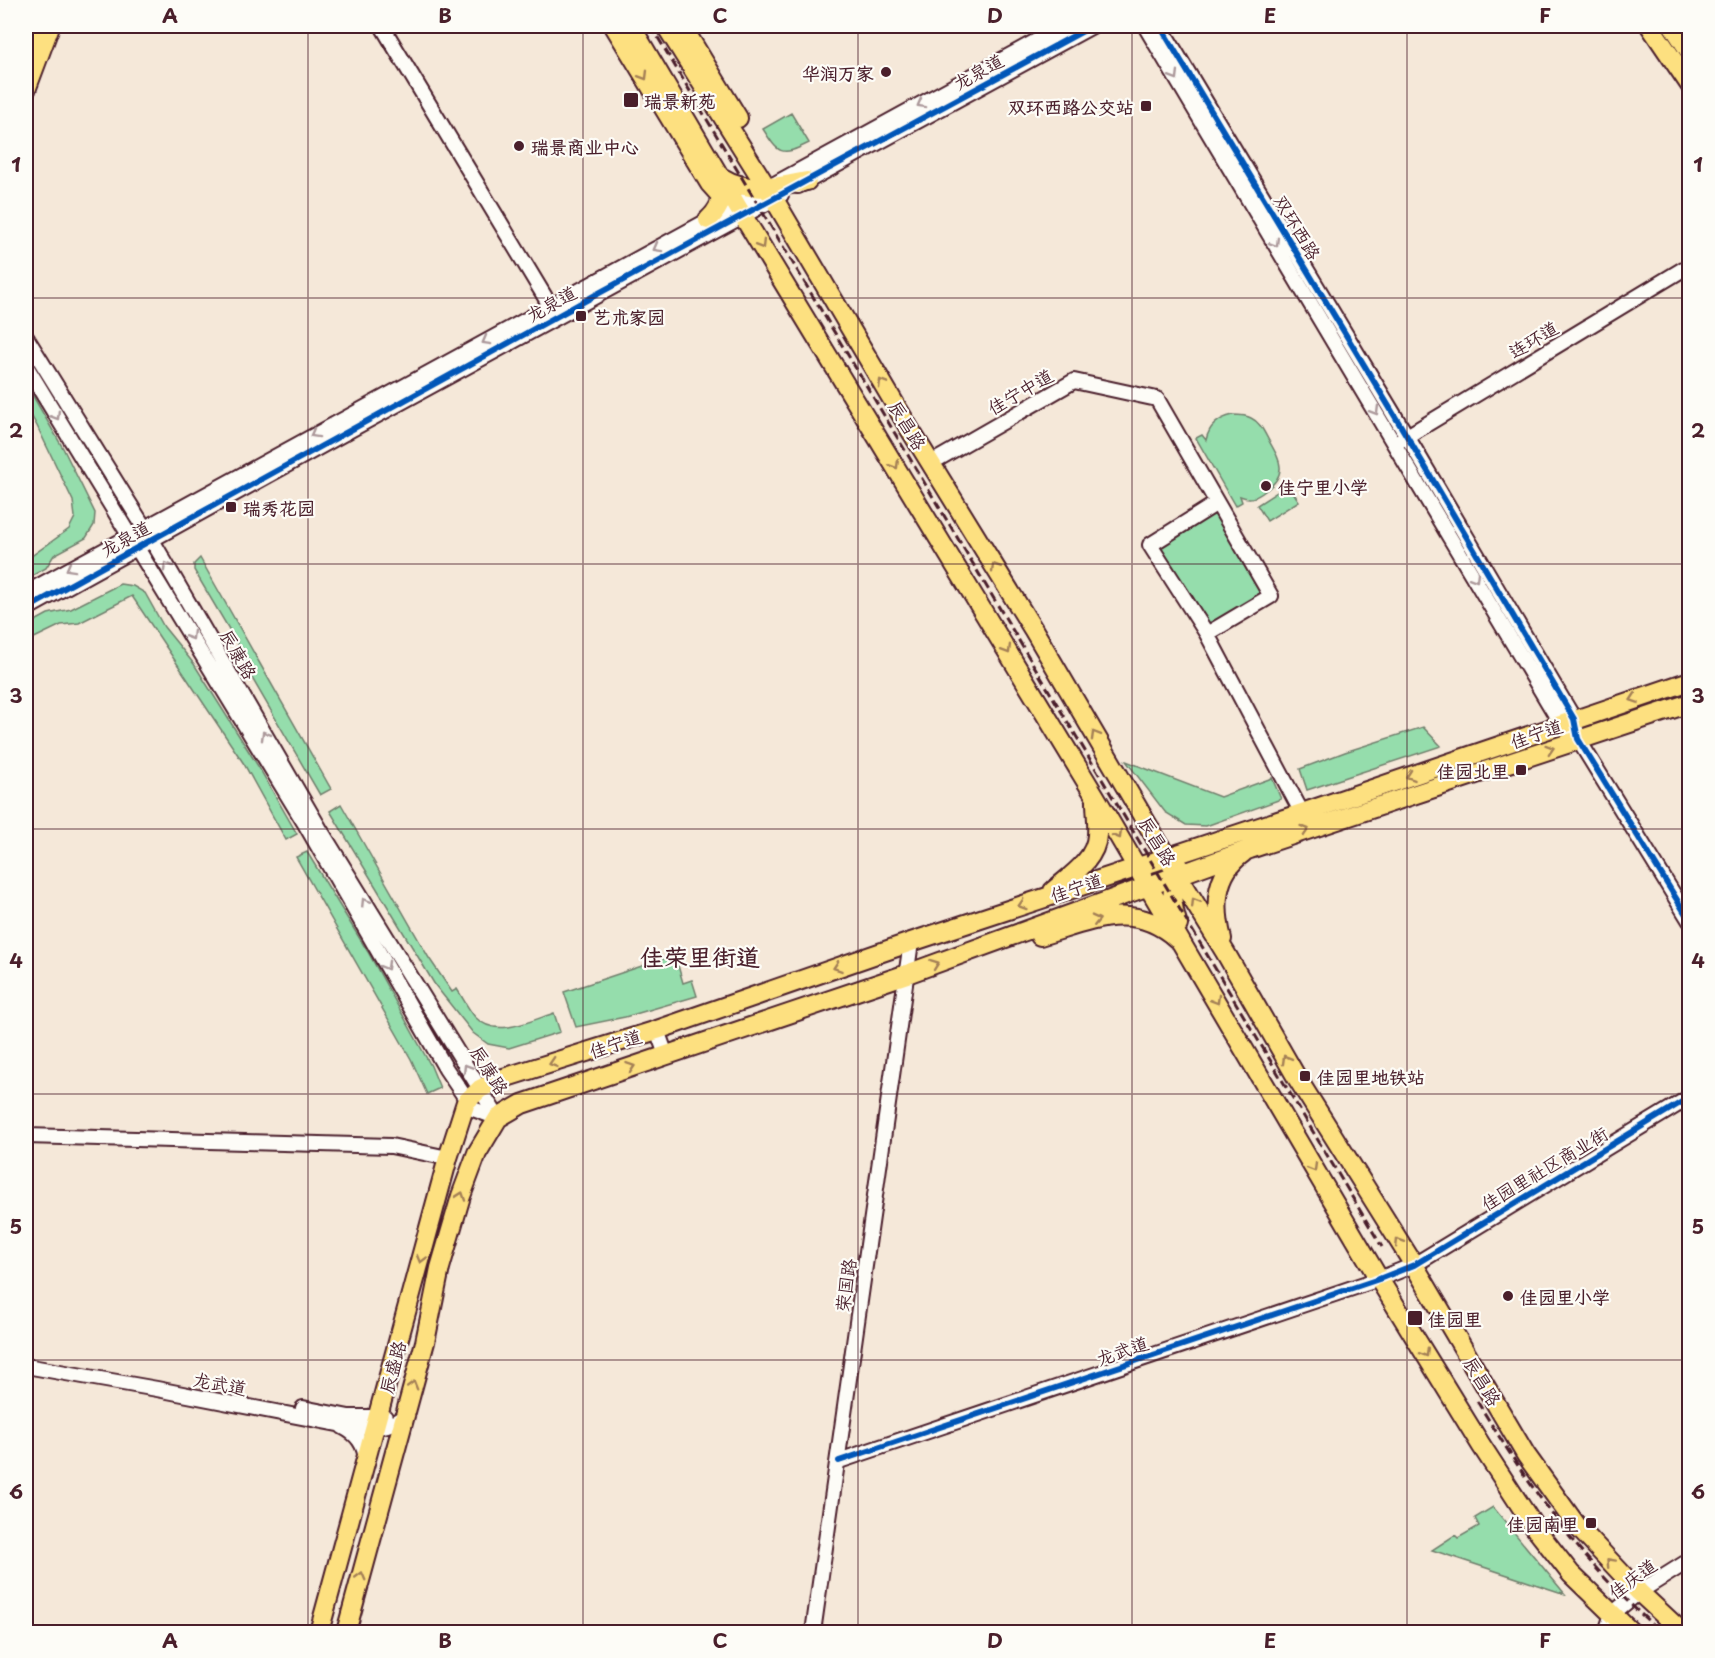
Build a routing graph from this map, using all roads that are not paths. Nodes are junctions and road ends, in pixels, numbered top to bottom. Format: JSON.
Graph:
{"nodes":[{"id":1,"x":37,"y":26,"type":"edge"},
{"id":2,"x":50,"y":26,"type":"edge"},
{"id":3,"x":382,"y":26,"type":"edge"},
{"id":4,"x":614,"y":26,"type":"edge"},
{"id":5,"x":631,"y":26,"type":"edge"},
{"id":6,"x":666,"y":26,"type":"edge"},
{"id":7,"x":682,"y":26,"type":"edge"},
{"id":8,"x":1064,"y":26,"type":"edge"},
{"id":9,"x":1092,"y":26,"type":"edge"},
{"id":10,"x":1145,"y":26,"type":"edge"},
{"id":11,"x":1160,"y":26,"type":"edge"},
{"id":12,"x":1650,"y":26,"type":"edge"},
{"id":13,"x":1673,"y":26,"type":"edge"},
{"id":14,"x":1689,"y":52,"type":"edge"},
{"id":15,"x":26,"y":55,"type":"edge"},
{"id":16,"x":1689,"y":85,"type":"edge"},
{"id":17,"x":26,"y":90,"type":"edge"},
{"id":18,"x":747,"y":156,"type":"junction"},
{"id":19,"x":721,"y":177,"type":"junction"},
{"id":20,"x":807,"y":181,"type":"joint"},
{"id":21,"x":744,"y":188,"type":"junction"},
{"id":22,"x":770,"y":193,"type":"junction"},
{"id":23,"x":734,"y":206,"type":"junction"},
{"id":24,"x":712,"y":225,"type":"junction"},
{"id":25,"x":1689,"y":265,"type":"edge"},
{"id":26,"x":1689,"y":272,"type":"edge"},
{"id":27,"x":554,"y":311,"type":"junction"},
{"id":28,"x":26,"y":337,"type":"edge"},
{"id":29,"x":26,"y":366,"type":"edge"},
{"id":30,"x":1409,"y":440,"type":"junction"},
{"id":31,"x":1396,"y":447,"type":"junction"},
{"id":32,"x":931,"y":463,"type":"junction"},
{"id":33,"x":1217,"y":503,"type":"junction"},
{"id":34,"x":144,"y":527,"type":"junction"},
{"id":35,"x":130,"y":535,"type":"junction"},
{"id":36,"x":152,"y":540,"type":"junction"},
{"id":37,"x":138,"y":548,"type":"junction"},
{"id":38,"x":26,"y":593,"type":"edge"},
{"id":39,"x":26,"y":609,"type":"edge"},
{"id":40,"x":1207,"y":634,"type":"junction"},
{"id":41,"x":1689,"y":681,"type":"edge"},
{"id":42,"x":1689,"y":703,"type":"edge"},
{"id":43,"x":1568,"y":722,"type":"junction"},
{"id":44,"x":1578,"y":739,"type":"junction"},
{"id":45,"x":1095,"y":796,"type":"junction"},
{"id":46,"x":1302,"y":813,"type":"junction"},
{"id":47,"x":1230,"y":836,"type":"junction"},
{"id":48,"x":1250,"y":849,"type":"junction"},
{"id":49,"x":1167,"y":856,"type":"junction"},
{"id":50,"x":1137,"y":866,"type":"junction"},
{"id":51,"x":1178,"y":874,"type":"junction"},
{"id":52,"x":1148,"y":885,"type":"junction"},
{"id":53,"x":1048,"y":896,"type":"junction"},
{"id":54,"x":1689,"y":921,"type":"edge"},
{"id":55,"x":911,"y":942,"type":"junction"},
{"id":56,"x":1187,"y":949,"type":"junction"},
{"id":57,"x":1225,"y":952,"type":"junction"},
{"id":58,"x":958,"y":955,"type":"junction"},
{"id":59,"x":907,"y":974,"type":"junction"},
{"id":60,"x":657,"y":1030,"type":"junction"},
{"id":61,"x":666,"y":1055,"type":"junction"},
{"id":62,"x":480,"y":1089,"type":"junction"},
{"id":63,"x":1689,"y":1097,"type":"edge"},
{"id":64,"x":466,"y":1102,"type":"junction"},
{"id":65,"x":498,"y":1118,"type":"junction"},
{"id":66,"x":26,"y":1136,"type":"edge"},
{"id":67,"x":448,"y":1158,"type":"junction"},
{"id":68,"x":1414,"y":1265,"type":"junction"},
{"id":69,"x":1379,"y":1279,"type":"junction"},
{"id":70,"x":26,"y":1357,"type":"edge"},
{"id":71,"x":26,"y":1366,"type":"edge"},
{"id":72,"x":405,"y":1415,"type":"junction"},
{"id":73,"x":344,"y":1421,"type":"junction"},
{"id":74,"x":377,"y":1423,"type":"junction"},
{"id":75,"x":838,"y":1461,"type":"junction"},
{"id":76,"x":393,"y":1462,"type":"junction"},
{"id":77,"x":366,"y":1464,"type":"junction"},
{"id":78,"x":1689,"y":1560,"type":"edge"},
{"id":79,"x":1639,"y":1592,"type":"junction"},
{"id":80,"x":1612,"y":1614,"type":"junction"},
{"id":81,"x":319,"y":1632,"type":"edge"},
{"id":82,"x":346,"y":1632,"type":"edge"},
{"id":83,"x":813,"y":1632,"type":"edge"},
{"id":84,"x":1606,"y":1632,"type":"edge"},
{"id":85,"x":1631,"y":1632,"type":"edge"},
{"id":86,"x":1682,"y":1632,"type":"edge"}],
"edges":[{"from":1,"to":15,"type":"main road"},
{"from":2,"to":17,"type":"main road"},
{"from":3,"to":27,"type":"street"},
{"from":4,"to":23,"type":"main road","one_way":true},
{"from":5,"to":19,"type":"main road","name":"辰昌路"},
{"from":6,"to":18,"type":"main road","name":"辰昌路"},
{"from":7,"to":22,"type":"main road"},
{"from":8,"to":22,"type":"street","name":"龙泉道","one_way":true},
{"from":9,"to":20,"type":"street","name":"龙泉道"},
{"from":10,"to":31,"type":"street","name":"双环西路","one_way":true},
{"from":11,"to":30,"type":"street","name":"双环西路"},
{"from":12,"to":16,"type":"main road"},
{"from":13,"to":14,"type":"main road"},
{"from":18,"to":21,"type":"street"},
{"from":18,"to":22,"type":"main road","name":"辰昌路"},
{"from":19,"to":21,"type":"main road"},
{"from":19,"to":23,"type":"main road","name":"辰昌路"},
{"from":20,"to":22,"type":"main road"},
{"from":21,"to":22,"type":"main road"},
{"from":21,"to":23,"type":"street"},
{"from":22,"to":23,"type":"street","name":"龙泉道"},
{"from":32,"to":22,"type":"main road","name":"辰昌路","one_way":true},
{"from":23,"to":24,"type":"street","name":"龙泉道"},
{"from":23,"to":24,"type":"main road"},
{"from":23,"to":45,"type":"main road","name":"辰昌路","one_way":true},
{"from":24,"to":27,"type":"street","name":"龙泉道"},
{"from":25,"to":30,"type":"street","name":"连环道"},
{"from":26,"to":30,"type":"street","name":"连环道"},
{"from":27,"to":34,"type":"street","name":"龙泉道","one_way":true},
{"from":27,"to":36,"type":"street","name":"龙泉道"},
{"from":28,"to":34,"type":"street","name":"辰康路"},
{"from":29,"to":35,"type":"street","name":"辰康路","one_way":true},
{"from":30,"to":31,"type":"street","name":"连环道"},
{"from":30,"to":43,"type":"street","name":"双环西路"},
{"from":31,"to":43,"type":"street","name":"双环西路","one_way":true},
{"from":32,"to":33,"type":"street","name":"佳宁中道"},
{"from":49,"to":32,"type":"main road","name":"辰昌路","one_way":true},
{"from":33,"to":40,"type":"street","name":"佳宁中道"},
{"from":33,"to":40,"type":"street"},
{"from":34,"to":35,"type":"street","name":"龙泉道"},
{"from":34,"to":36,"type":"street","name":"辰康路"},
{"from":35,"to":37,"type":"street","name":"辰康路"},
{"from":35,"to":38,"type":"street","name":"龙泉道","one_way":true},
{"from":36,"to":37,"type":"street","name":"龙泉道"},
{"from":62,"to":36,"type":"street","name":"辰康路","one_way":true},
{"from":37,"to":39,"type":"street","name":"龙泉道"},
{"from":37,"to":64,"type":"street","name":"辰康路","one_way":true},
{"from":40,"to":46,"type":"street"},
{"from":41,"to":43,"type":"main road","name":"佳宁道","one_way":true},
{"from":42,"to":44,"type":"main road","name":"佳宁道"},
{"from":43,"to":44,"type":"street"},
{"from":43,"to":46,"type":"main road","name":"佳宁道","one_way":true},
{"from":48,"to":44,"type":"main road","name":"佳宁道","one_way":true},
{"from":44,"to":54,"type":"street"},
{"from":45,"to":50,"type":"main road","name":"辰昌路","one_way":true},
{"from":45,"to":53,"type":"main road"},
{"from":46,"to":47,"type":"main road","name":"佳宁道"},
{"from":47,"to":49,"type":"main road","name":"佳宁道"},
{"from":47,"to":51,"type":"main road"},
{"from":48,"to":51,"type":"main road","name":"佳宁道"},
{"from":48,"to":57,"type":"main road"},
{"from":49,"to":50,"type":"main road","name":"佳宁道"},
{"from":49,"to":51,"type":"main road","name":"辰昌路"},
{"from":50,"to":52,"type":"main road","name":"辰昌路"},
{"from":50,"to":53,"type":"main road","name":"佳宁道"},
{"from":51,"to":52,"type":"main road","name":"佳宁道"},
{"from":51,"to":56,"type":"main road"},
{"from":57,"to":51,"type":"main road","name":"辰昌路","one_way":true},
{"from":52,"to":56,"type":"main road","name":"辰昌路"},
{"from":52,"to":58,"type":"main road","name":"佳宁道"},
{"from":53,"to":55,"type":"main road","name":"佳宁道","one_way":true},
{"from":55,"to":59,"type":"street","name":"荣国路"},
{"from":55,"to":60,"type":"main road","name":"佳宁道","one_way":true},
{"from":58,"to":56,"type":"main road","one_way":true},
{"from":56,"to":69,"type":"main road","name":"辰昌路","one_way":true},
{"from":68,"to":57,"type":"main road","name":"辰昌路","one_way":true},
{"from":59,"to":58,"type":"main road","name":"佳宁道","one_way":true},
{"from":59,"to":61,"type":"main road","name":"佳宁道"},
{"from":59,"to":75,"type":"street","name":"荣国路"},
{"from":60,"to":61,"type":"street"},
{"from":60,"to":62,"type":"main road","name":"佳宁道","one_way":true},
{"from":65,"to":61,"type":"main road","name":"佳宁道","one_way":true},
{"from":62,"to":64,"type":"main road","name":"佳宁道"},
{"from":62,"to":65,"type":"street","name":"辰康路"},
{"from":63,"to":68,"type":"street","name":"佳园里社区商业街"},
{"from":64,"to":65,"type":"street","name":"辰康路"},
{"from":64,"to":67,"type":"main road","name":"辰盛路"},
{"from":72,"to":65,"type":"main road","name":"辰盛路","one_way":true},
{"from":66,"to":67,"type":"street"},
{"from":67,"to":74,"type":"main road","name":"辰盛路","one_way":true},
{"from":68,"to":69,"type":"street","name":"龙武道"},
{"from":79,"to":68,"type":"main road","name":"辰昌路","one_way":true},
{"from":69,"to":75,"type":"street","name":"龙武道"},
{"from":69,"to":80,"type":"main road","name":"辰昌路","one_way":true},
{"from":70,"to":73,"type":"street"},
{"from":71,"to":73,"type":"street","name":"龙武道"},
{"from":72,"to":74,"type":"street"},
{"from":72,"to":76,"type":"main road","name":"辰盛路"},
{"from":73,"to":74,"type":"street"},
{"from":73,"to":77,"type":"street"},
{"from":74,"to":76,"type":"street"},
{"from":74,"to":77,"type":"main road","name":"辰盛路"},
{"from":75,"to":83,"type":"street","name":"荣国路"},
{"from":82,"to":76,"type":"main road","name":"辰盛路","one_way":true},
{"from":77,"to":81,"type":"main road","name":"辰盛路"},
{"from":78,"to":79,"type":"street","name":"佳庆道"},
{"from":79,"to":80,"type":"street","name":"佳庆道"},
{"from":79,"to":86,"type":"main road","name":"辰昌路"},
{"from":80,"to":84,"type":"street","name":"佳庆道"},
{"from":80,"to":85,"type":"main road","name":"辰昌路"}]}
